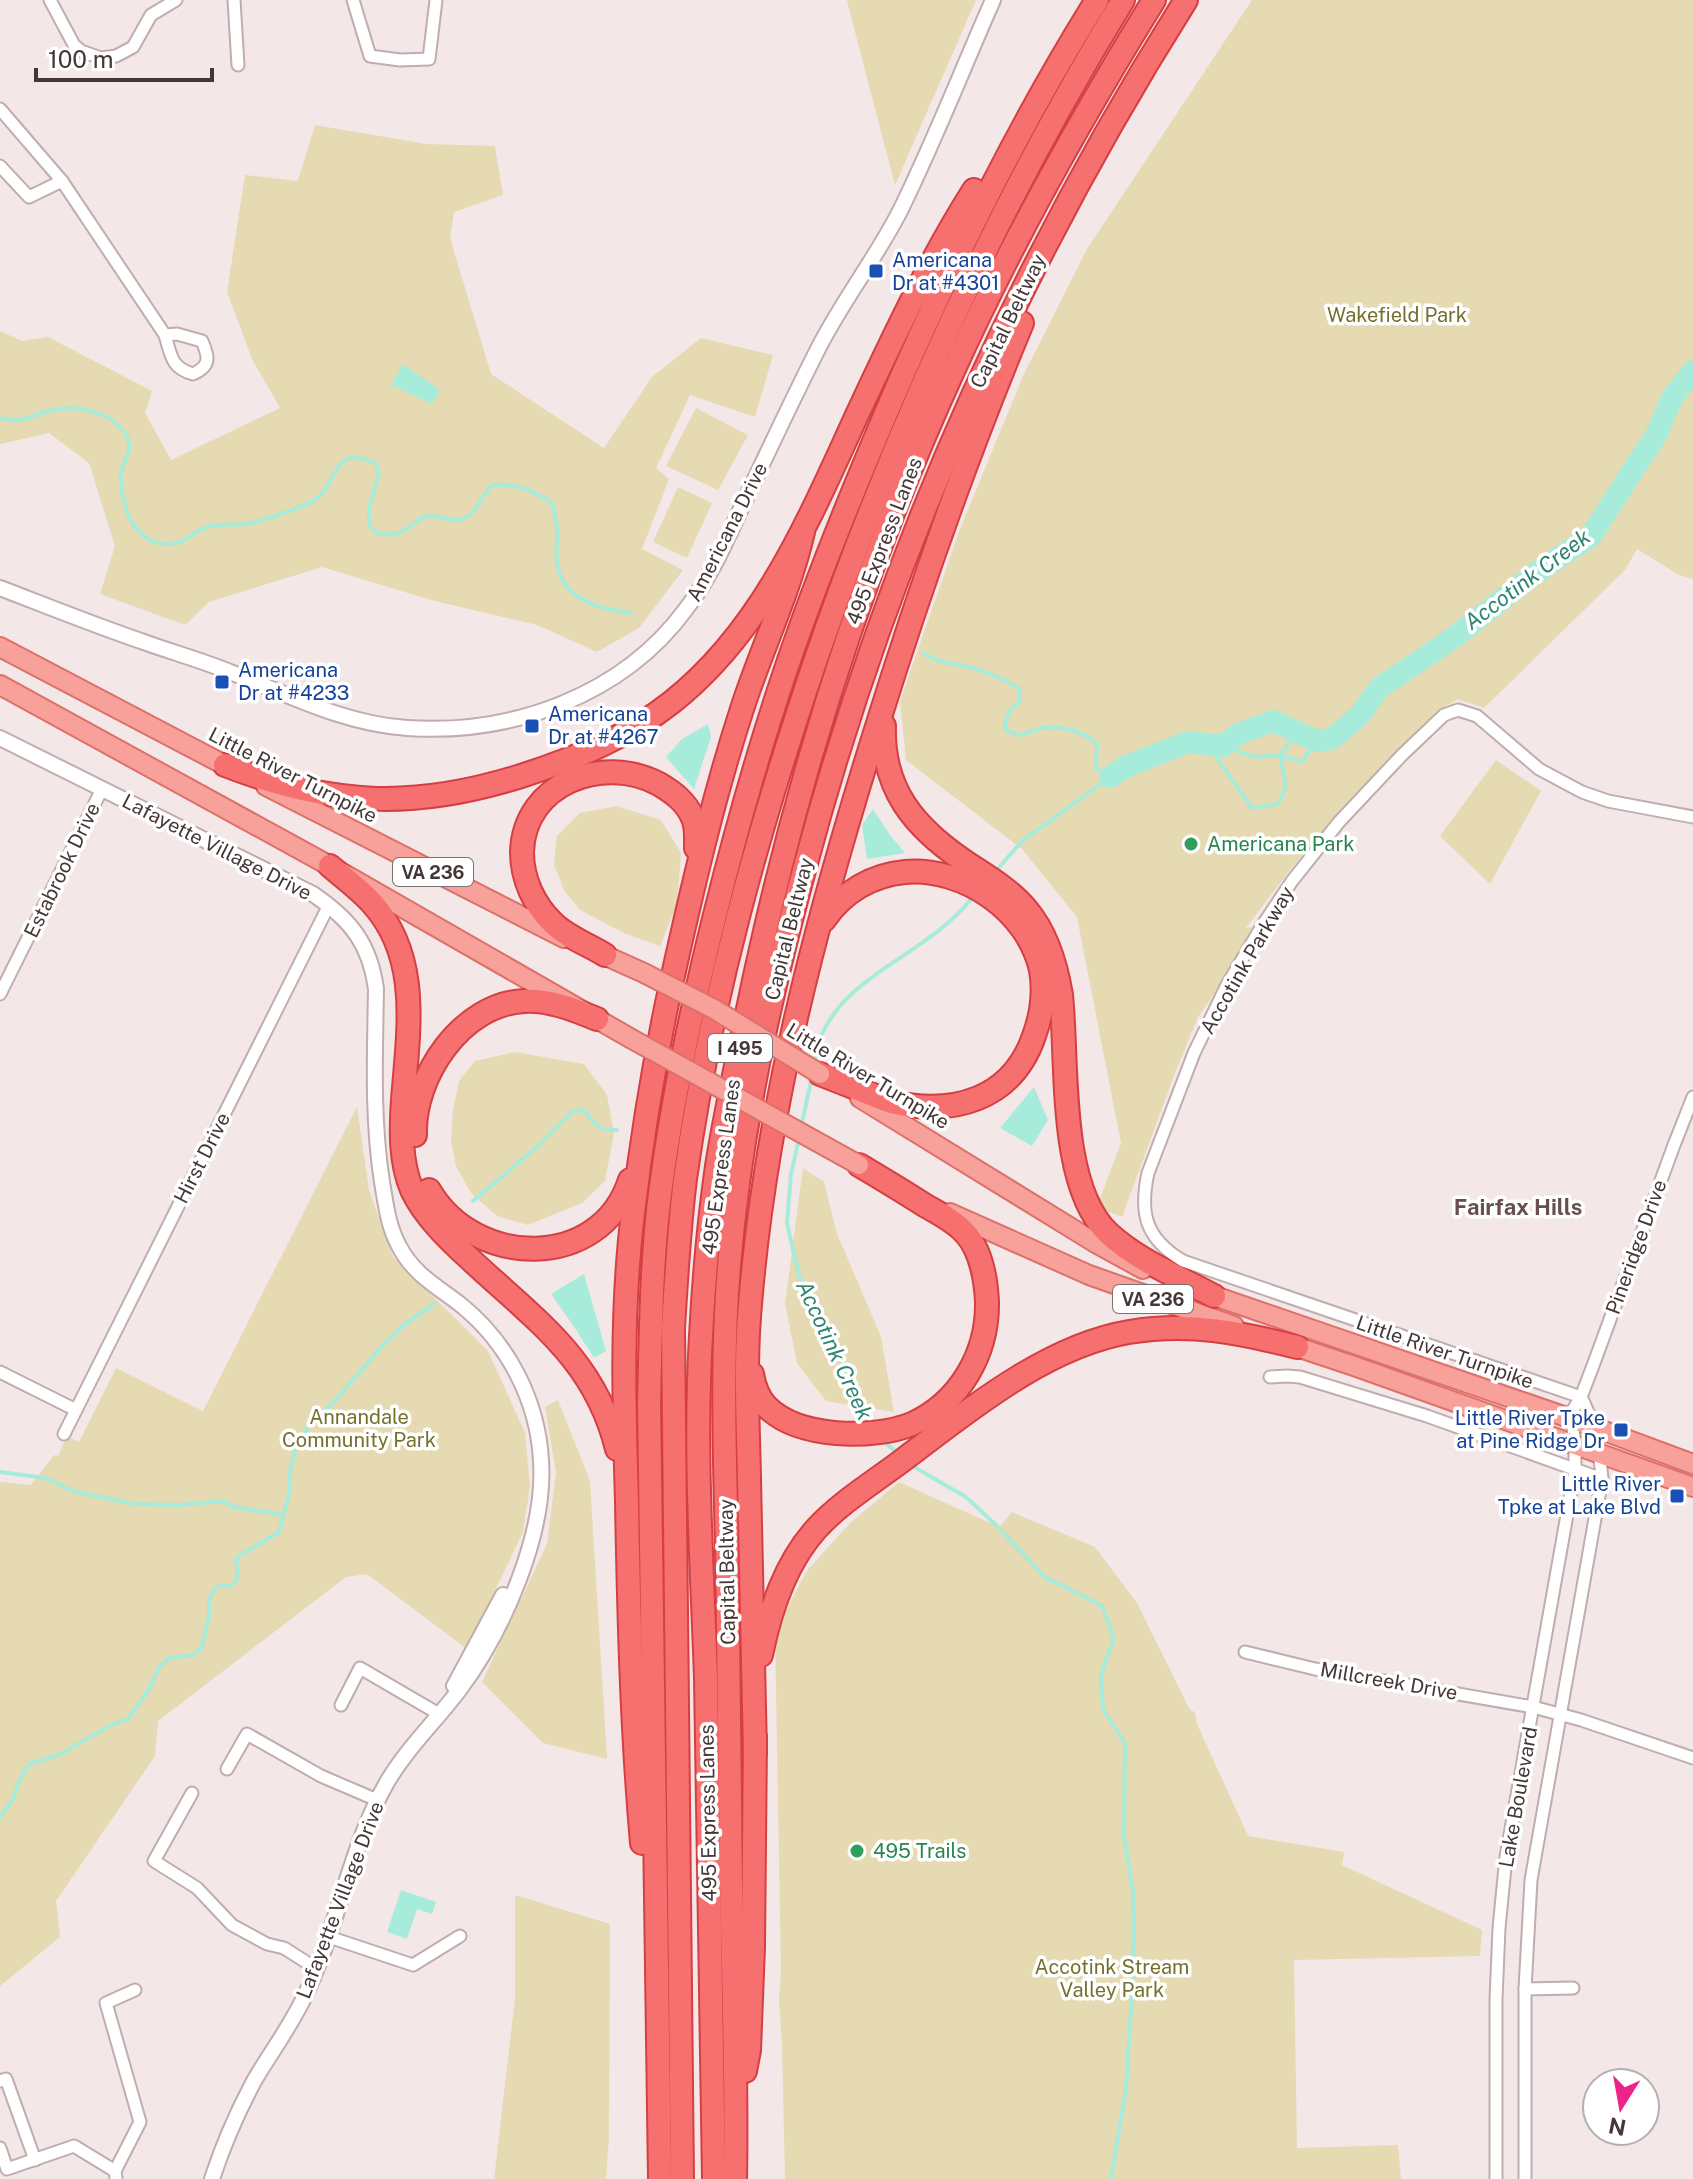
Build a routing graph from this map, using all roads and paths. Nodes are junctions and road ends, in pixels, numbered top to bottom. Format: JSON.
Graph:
{"nodes":[{"id":1,"x":50,"y":0,"type":"edge"},
{"id":2,"x":176,"y":0,"type":"edge"},
{"id":3,"x":234,"y":0,"type":"edge"},
{"id":4,"x":353,"y":0,"type":"edge"},
{"id":5,"x":436,"y":0,"type":"edge"},
{"id":6,"x":993,"y":0,"type":"edge"},
{"id":7,"x":1123,"y":0,"type":"edge"},
{"id":8,"x":1154,"y":0,"type":"edge"},
{"id":9,"x":1186,"y":0,"type":"edge"},
{"id":10,"x":1092,"y":7,"type":"edge"},
{"id":11,"x":238,"y":65,"type":"dead end"},
{"id":12,"x":0,"y":109,"type":"edge"},
{"id":13,"x":0,"y":166,"type":"edge"},
{"id":14,"x":1085,"y":170,"type":"junction"},
{"id":15,"x":62,"y":181,"type":"junction"},
{"id":16,"x":165,"y":335,"type":"dead end"},
{"id":17,"x":803,"y":532,"type":"junction"},
{"id":18,"x":0,"y":588,"type":"edge"},
{"id":19,"x":908,"y":628,"type":"junction"},
{"id":20,"x":0,"y":647,"type":"edge"},
{"id":21,"x":0,"y":685,"type":"edge"},
{"id":22,"x":0,"y":738,"type":"edge"},
{"id":23,"x":225,"y":765,"type":"junction"},
{"id":24,"x":102,"y":789,"type":"junction"},
{"id":25,"x":1693,"y":817,"type":"edge"},
{"id":26,"x":330,"y":866,"type":"junction"},
{"id":27,"x":692,"y":897,"type":"junction"},
{"id":28,"x":329,"y":905,"type":"junction"},
{"id":29,"x":1023,"y":918,"type":"junction"},
{"id":30,"x":605,"y":955,"type":"junction"},
{"id":31,"x":809,"y":958,"type":"junction"},
{"id":32,"x":0,"y":994,"type":"edge"},
{"id":33,"x":597,"y":1019,"type":"junction"},
{"id":34,"x":820,"y":1074,"type":"joint"},
{"id":35,"x":1693,"y":1097,"type":"edge"},
{"id":36,"x":871,"y":1099,"type":"junction"},
{"id":37,"x":645,"y":1129,"type":"junction"},
{"id":38,"x":859,"y":1165,"type":"junction"},
{"id":39,"x":1214,"y":1296,"type":"junction"},
{"id":40,"x":749,"y":1313,"type":"junction"},
{"id":41,"x":1297,"y":1347,"type":"junction"},
{"id":42,"x":0,"y":1372,"type":"edge"},
{"id":43,"x":1270,"y":1377,"type":"dead end"},
{"id":44,"x":1581,"y":1397,"type":"junction"},
{"id":45,"x":76,"y":1410,"type":"junction"},
{"id":46,"x":949,"y":1413,"type":"junction"},
{"id":47,"x":1572,"y":1419,"type":"junction"},
{"id":48,"x":1593,"y":1427,"type":"junction"},
{"id":49,"x":64,"y":1434,"type":"dead end"},
{"id":50,"x":1575,"y":1445,"type":"junction"},
{"id":51,"x":1600,"y":1453,"type":"junction"},
{"id":52,"x":1693,"y":1464,"type":"edge"},
{"id":53,"x":1575,"y":1470,"type":"junction"},
{"id":54,"x":1602,"y":1479,"type":"junction"},
{"id":55,"x":1693,"y":1487,"type":"edge"},
{"id":56,"x":627,"y":1534,"type":"junction"},
{"id":57,"x":1245,"y":1652,"type":"dead end"},
{"id":58,"x":341,"y":1705,"type":"dead end"},
{"id":59,"x":1533,"y":1707,"type":"junction"},
{"id":60,"x":439,"y":1714,"type":"junction"},
{"id":61,"x":1559,"y":1714,"type":"junction"},
{"id":62,"x":755,"y":1753,"type":"junction"},
{"id":63,"x":1693,"y":1758,"type":"edge"},
{"id":64,"x":227,"y":1769,"type":"dead end"},
{"id":65,"x":192,"y":1793,"type":"dead end"},
{"id":66,"x":377,"y":1800,"type":"junction"},
{"id":67,"x":655,"y":1891,"type":"junction"},
{"id":68,"x":460,"y":1936,"type":"dead end"},
{"id":69,"x":329,"y":1937,"type":"junction"},
{"id":70,"x":317,"y":1969,"type":"junction"},
{"id":71,"x":1573,"y":1988,"type":"dead end"},
{"id":72,"x":1525,"y":1989,"type":"junction"},
{"id":73,"x":135,"y":1990,"type":"dead end"},
{"id":74,"x":0,"y":2081,"type":"edge"},
{"id":75,"x":735,"y":2130,"type":"junction"},
{"id":76,"x":0,"y":2148,"type":"edge"},
{"id":77,"x":35,"y":2160,"type":"junction"},
{"id":78,"x":115,"y":2175,"type":"edge"},
{"id":79,"x":212,"y":2179,"type":"edge"},
{"id":80,"x":660,"y":2179,"type":"edge"},
{"id":81,"x":682,"y":2179,"type":"edge"},
{"id":82,"x":714,"y":2179,"type":"edge"},
{"id":83,"x":735,"y":2179,"type":"edge"},
{"id":84,"x":1496,"y":2179,"type":"edge"},
{"id":85,"x":1525,"y":2179,"type":"edge"}],
"edges":[{"from":1,"to":2,"type":"street"},
{"from":3,"to":11,"type":"street"},
{"from":4,"to":5,"type":"street"},
{"from":6,"to":18,"type":"street","name":"Americana Drive"},
{"from":7,"to":81,"type":"highway","name":"495 Express Lanes","number":"I 495"},
{"from":8,"to":82,"type":"highway","name":"495 Express Lanes","number":"I 495"},
{"from":9,"to":14,"type":"highway","name":"Capital Beltway","number":"I 495"},
{"from":10,"to":17,"type":"highway"},
{"from":10,"to":67,"type":"highway","number":"I 495"},
{"from":12,"to":15,"type":"street"},
{"from":13,"to":15,"type":"street"},
{"from":14,"to":19,"type":"highway"},
{"from":14,"to":75,"type":"highway","name":"Capital Beltway","number":"I 495"},
{"from":15,"to":16,"type":"street"},
{"from":17,"to":23,"type":"highway"},
{"from":17,"to":27,"type":"highway"},
{"from":19,"to":29,"type":"highway"},
{"from":19,"to":31,"type":"highway"},
{"from":20,"to":23,"type":"main road","name":"Little River Turnpike","number":"VA 236"},
{"from":21,"to":26,"type":"main road","number":"VA 236"},
{"from":22,"to":24,"type":"street","name":"Lafayette Village Drive"},
{"from":23,"to":30,"type":"main road","name":"Little River Turnpike","number":"VA 236"},
{"from":24,"to":28,"type":"street","name":"Lafayette Village Drive"},
{"from":24,"to":32,"type":"street","name":"Estabrook Drive"},
{"from":25,"to":44,"type":"street","name":"Accotink Parkway"},
{"from":26,"to":33,"type":"main road","number":"VA 236"},
{"from":26,"to":56,"type":"highway"},
{"from":27,"to":30,"type":"highway"},
{"from":27,"to":37,"type":"highway"},
{"from":28,"to":45,"type":"street","name":"Hirst Drive"},
{"from":28,"to":60,"type":"street","name":"Lafayette Village Drive"},
{"from":29,"to":31,"type":"highway"},
{"from":29,"to":36,"type":"highway"},
{"from":29,"to":39,"type":"highway"},
{"from":30,"to":34,"type":"main road","name":"Little River Turnpike","number":"VA 236","bridge":true},
{"from":31,"to":40,"type":"highway"},
{"from":33,"to":37,"type":"highway"},
{"from":33,"to":38,"type":"main road","number":"VA 236","bridge":true},
{"from":34,"to":36,"type":"highway"},
{"from":35,"to":44,"type":"street","name":"Pineridge Drive"},
{"from":36,"to":39,"type":"main road","name":"Little River Turnpike","number":"VA 236"},
{"from":37,"to":56,"type":"highway"},
{"from":38,"to":41,"type":"main road","number":"VA 236"},
{"from":38,"to":46,"type":"highway"},
{"from":39,"to":47,"type":"main road","name":"Little River Turnpike","number":"VA 236"},
{"from":40,"to":46,"type":"highway"},
{"from":40,"to":62,"type":"highway"},
{"from":41,"to":46,"type":"highway"},
{"from":41,"to":50,"type":"main road","number":"VA 236"},
{"from":42,"to":45,"type":"street"},
{"from":43,"to":53,"type":"street"},
{"from":44,"to":47,"type":"street","name":"Pineridge Drive"},
{"from":44,"to":48,"type":"street"},
{"from":45,"to":49,"type":"street","name":"Hirst Drive"},
{"from":46,"to":62,"type":"highway"},
{"from":47,"to":48,"type":"main road","name":"Little River Turnpike","number":"VA 236"},
{"from":47,"to":50,"type":"street","name":"Lake Boulevard"},
{"from":48,"to":51,"type":"street","name":"Lake Boulevard"},
{"from":48,"to":52,"type":"main road","name":"Little River Turnpike","number":"VA 236"},
{"from":50,"to":51,"type":"main road","number":"VA 236"},
{"from":50,"to":53,"type":"street","name":"Lake Boulevard"},
{"from":51,"to":54,"type":"street","name":"Lake Boulevard"},
{"from":51,"to":55,"type":"main road","number":"VA 236"},
{"from":53,"to":54,"type":"street"},
{"from":53,"to":59,"type":"street","name":"Lake Boulevard"},
{"from":54,"to":61,"type":"street","name":"Lake Boulevard"},
{"from":56,"to":67,"type":"highway"},
{"from":57,"to":59,"type":"street","name":"Millcreek Drive"},
{"from":58,"to":60,"type":"street"},
{"from":59,"to":61,"type":"street","name":"Millcreek Drive"},
{"from":59,"to":84,"type":"street","name":"Lake Boulevard"},
{"from":60,"to":66,"type":"street","name":"Lafayette Village Drive"},
{"from":61,"to":63,"type":"street"},
{"from":61,"to":72,"type":"street","name":"Lake Boulevard"},
{"from":62,"to":75,"type":"highway"},
{"from":64,"to":66,"type":"street"},
{"from":65,"to":70,"type":"street"},
{"from":66,"to":69,"type":"street","name":"Lafayette Village Drive"},
{"from":67,"to":80,"type":"highway","number":"I 495"},
{"from":68,"to":69,"type":"street"},
{"from":69,"to":70,"type":"street","name":"Lafayette Village Drive"},
{"from":70,"to":79,"type":"street","name":"Lafayette Village Drive"},
{"from":71,"to":72,"type":"street"},
{"from":72,"to":85,"type":"street","name":"Lake Boulevard"},
{"from":73,"to":78,"type":"street"},
{"from":74,"to":77,"type":"street"},
{"from":75,"to":83,"type":"highway","name":"Capital Beltway","number":"I 495"},
{"from":76,"to":77,"type":"street"},
{"from":77,"to":78,"type":"street"}]}
